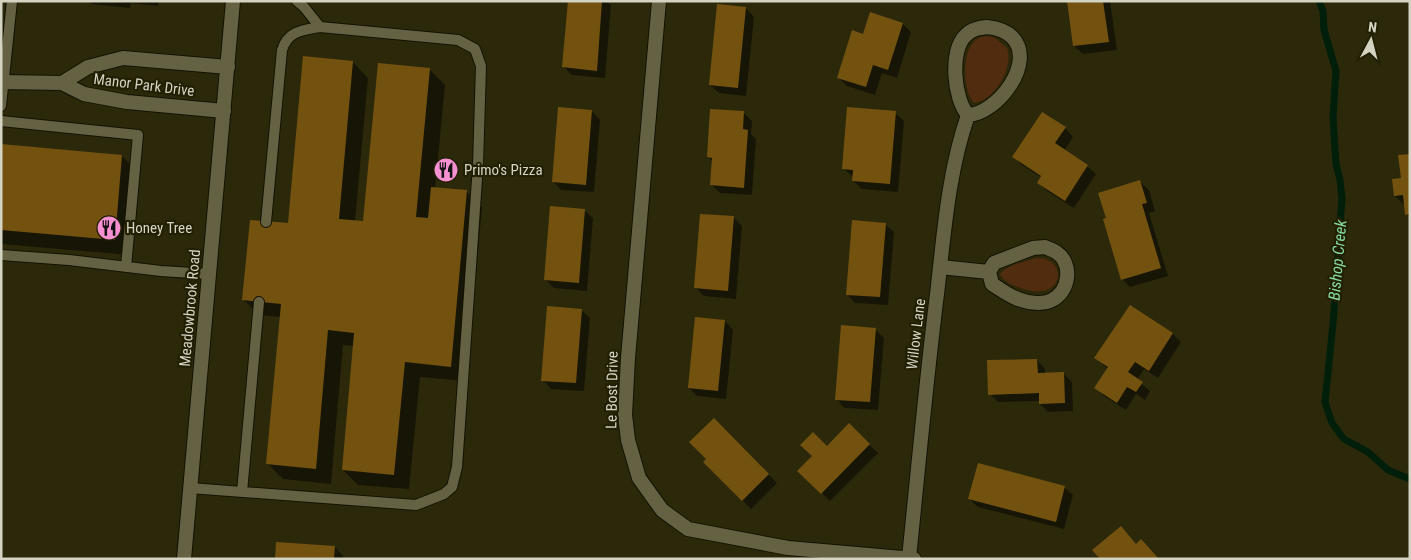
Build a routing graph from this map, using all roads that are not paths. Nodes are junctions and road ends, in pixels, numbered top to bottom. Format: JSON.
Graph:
{"nodes":[{"id":1,"x":12,"y":1,"type":"edge"},
{"id":2,"x":233,"y":1,"type":"edge"},
{"id":3,"x":297,"y":1,"type":"edge"},
{"id":4,"x":659,"y":1,"type":"edge"},
{"id":5,"x":320,"y":27,"type":"junction"},
{"id":6,"x":228,"y":67,"type":"junction"},
{"id":7,"x":3,"y":82,"type":"edge"},
{"id":8,"x":62,"y":83,"type":"junction"},
{"id":9,"x":1,"y":106,"type":"edge"},
{"id":10,"x":224,"y":111,"type":"junction"},
{"id":11,"x":968,"y":115,"type":"junction"},
{"id":12,"x":1,"y":120,"type":"edge"},
{"id":13,"x":266,"y":222,"type":"dead end"},
{"id":14,"x":1,"y":255,"type":"edge"},
{"id":15,"x":126,"y":267,"type":"junction"},
{"id":16,"x":940,"y":267,"type":"junction"},
{"id":17,"x":989,"y":272,"type":"junction"},
{"id":18,"x":209,"y":274,"type":"junction"},
{"id":19,"x":259,"y":302,"type":"dead end"},
{"id":20,"x":190,"y":488,"type":"junction"},
{"id":21,"x":242,"y":492,"type":"junction"},
{"id":22,"x":912,"y":558,"type":"edge"},
{"id":23,"x":184,"y":559,"type":"edge"}],
"edges":[{"from":1,"to":7,"type":"lane"},
{"from":2,"to":6,"type":"street","name":"Meadowbrook Road"},
{"from":3,"to":5,"type":"lane"},
{"from":4,"to":22,"type":"street","name":"Le Bost Drive"},
{"from":5,"to":13,"type":"lane"},
{"from":5,"to":21,"type":"lane"},
{"from":6,"to":8,"type":"street","name":"Manor Park Drive"},
{"from":6,"to":10,"type":"street","name":"Meadowbrook Road"},
{"from":7,"to":8,"type":"street","name":"Manor Park Drive"},
{"from":7,"to":9,"type":"lane"},
{"from":8,"to":10,"type":"street","name":"Manor Park Drive"},
{"from":10,"to":18,"type":"street","name":"Meadowbrook Road"},
{"from":11,"to":11,"type":"street"},
{"from":11,"to":16,"type":"street","name":"Willow Lane"},
{"from":12,"to":15,"type":"lane"},
{"from":14,"to":15,"type":"lane"},
{"from":15,"to":18,"type":"lane"},
{"from":16,"to":17,"type":"street"},
{"from":16,"to":22,"type":"street","name":"Willow Lane"},
{"from":17,"to":17,"type":"street"},
{"from":18,"to":20,"type":"street","name":"Meadowbrook Road"},
{"from":19,"to":21,"type":"lane"},
{"from":20,"to":21,"type":"lane"},
{"from":20,"to":23,"type":"street","name":"Meadowbrook Road"}]}
